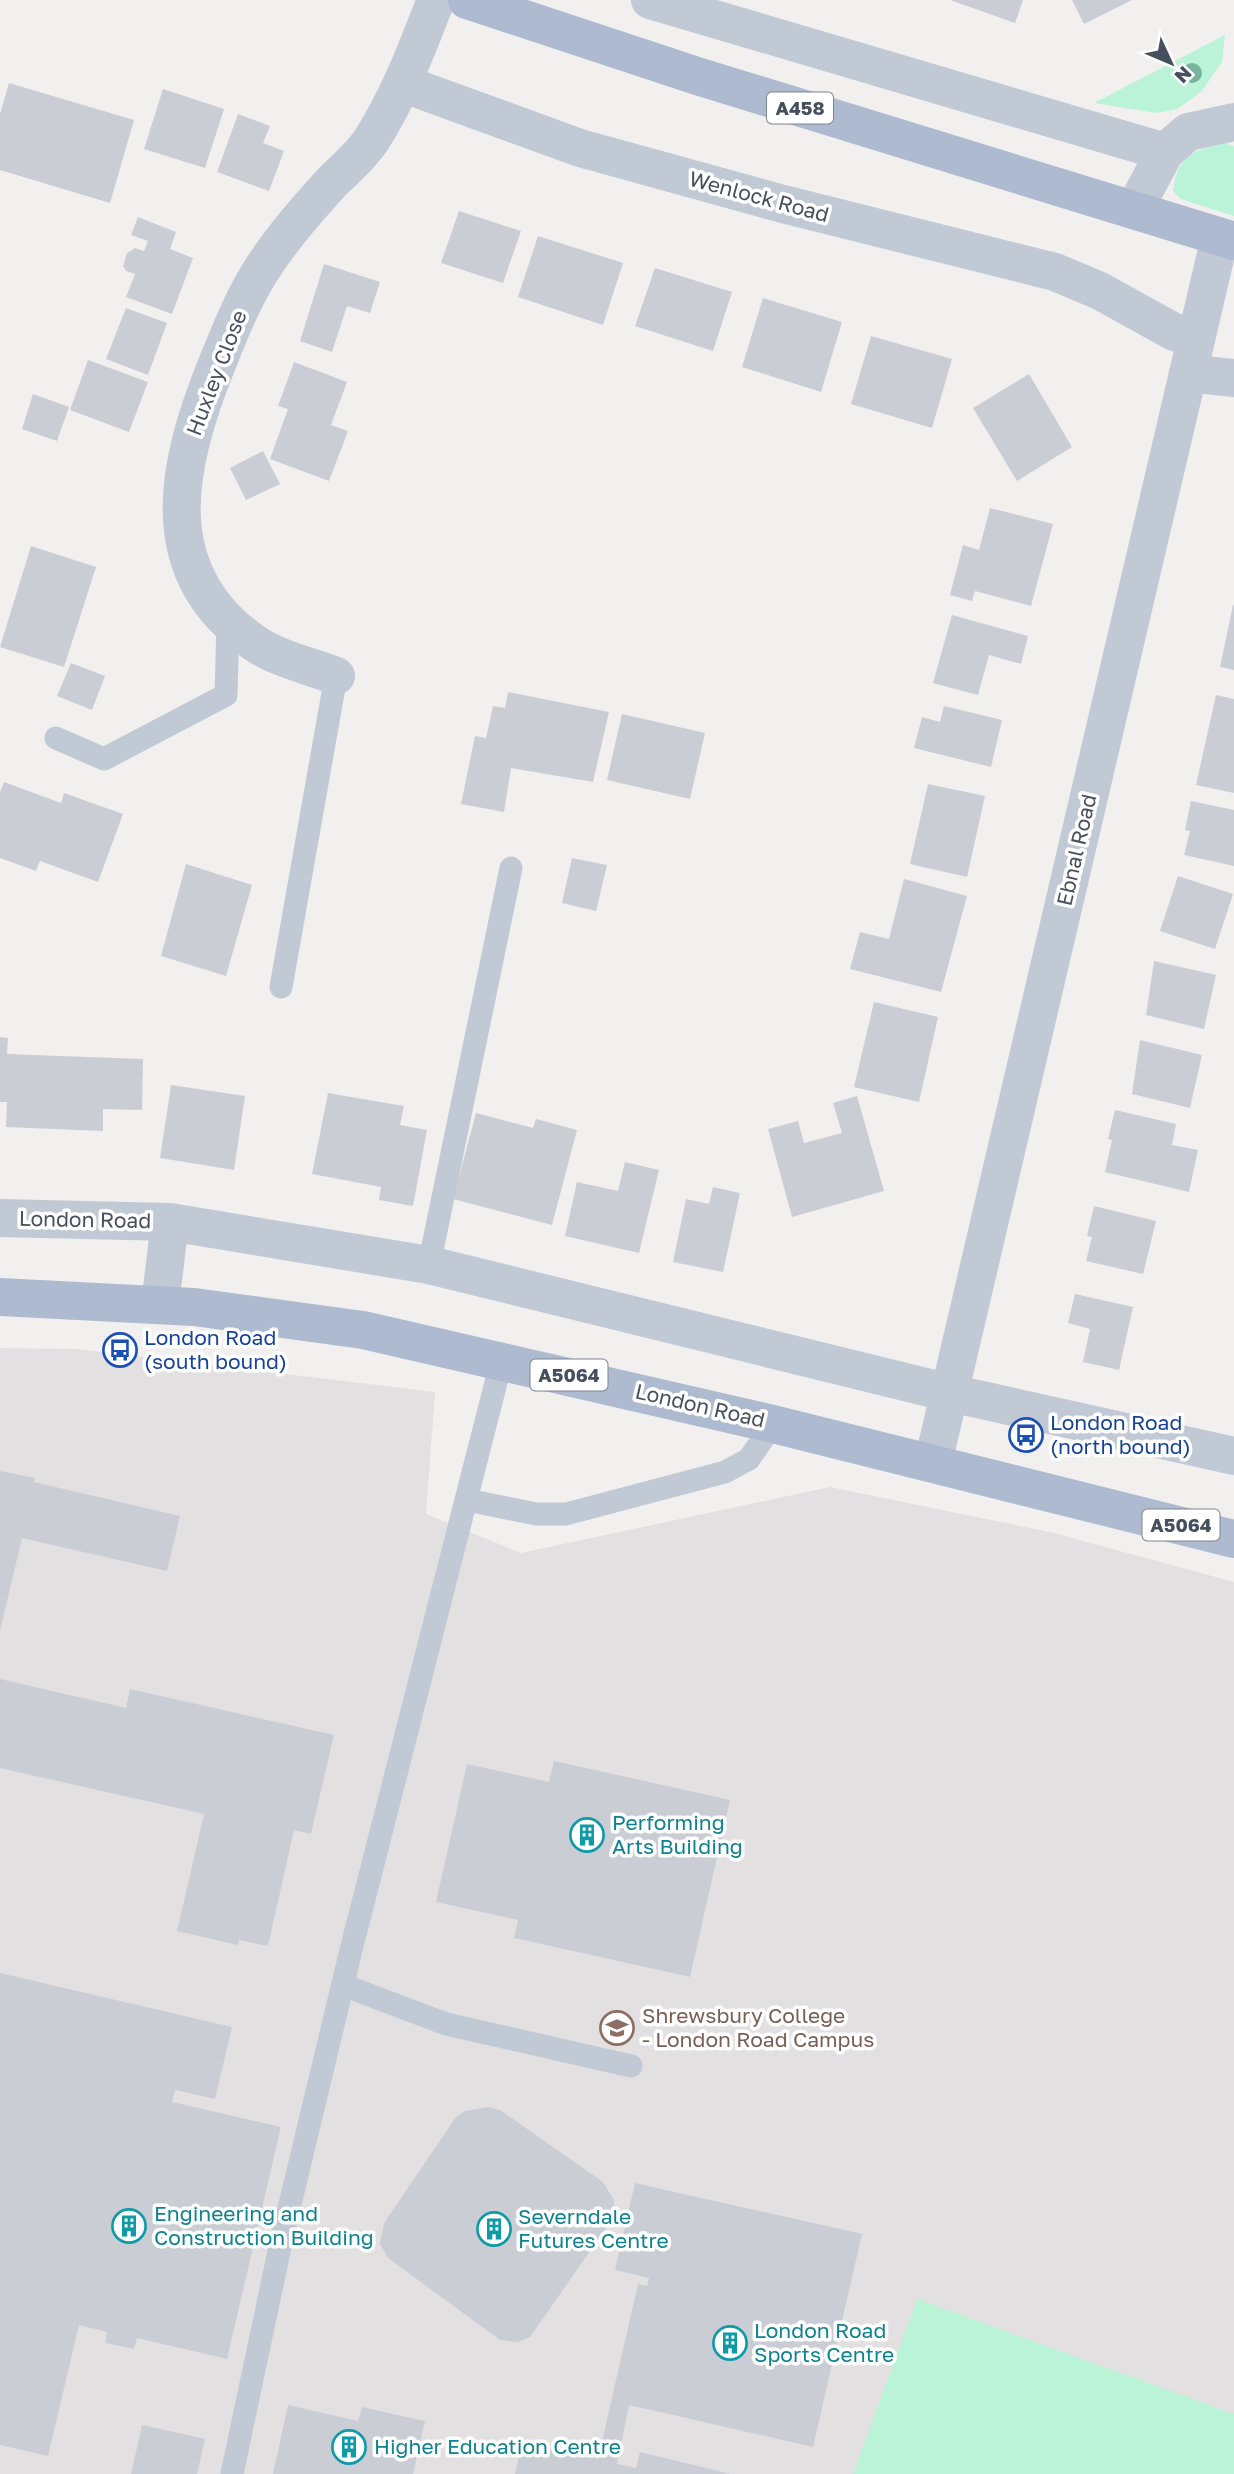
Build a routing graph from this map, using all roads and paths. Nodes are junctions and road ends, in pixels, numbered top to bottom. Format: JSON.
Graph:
{"nodes":[{"id":1,"x":436,"y":0,"type":"edge"},
{"id":2,"x":467,"y":0,"type":"edge"},
{"id":3,"x":650,"y":0,"type":"edge"},
{"id":4,"x":404,"y":84,"type":"junction"},
{"id":5,"x":1234,"y":122,"type":"edge"},
{"id":6,"x":1165,"y":152,"type":"junction"},
{"id":7,"x":1135,"y":208,"type":"junction"},
{"id":8,"x":1227,"y":239,"type":"edge"},
{"id":9,"x":1192,"y":356,"type":"junction"},
{"id":10,"x":1234,"y":379,"type":"edge"},
{"id":11,"x":228,"y":621,"type":"junction"},
{"id":12,"x":336,"y":676,"type":"joint"},
{"id":13,"x":56,"y":738,"type":"dead end"},
{"id":14,"x":511,"y":868,"type":"dead end"},
{"id":15,"x":281,"y":987,"type":"dead end"},
{"id":16,"x":0,"y":1218,"type":"edge"},
{"id":17,"x":170,"y":1222,"type":"junction"},
{"id":18,"x":429,"y":1265,"type":"junction"},
{"id":19,"x":0,"y":1297,"type":"edge"},
{"id":20,"x":160,"y":1305,"type":"junction"},
{"id":21,"x":502,"y":1359,"type":"junction"},
{"id":22,"x":950,"y":1393,"type":"junction"},
{"id":23,"x":773,"y":1424,"type":"junction"},
{"id":24,"x":1234,"y":1456,"type":"edge"},
{"id":25,"x":933,"y":1462,"type":"junction"},
{"id":26,"x":467,"y":1500,"type":"junction"},
{"id":27,"x":1234,"y":1539,"type":"edge"},
{"id":28,"x":343,"y":1985,"type":"junction"},
{"id":29,"x":631,"y":2066,"type":"dead end"},
{"id":30,"x":232,"y":2474,"type":"edge"}],
"edges":[{"from":1,"to":4,"type":"street"},
{"from":2,"to":7,"type":"main road","number":"A458"},
{"from":3,"to":6,"type":"street"},
{"from":4,"to":9,"type":"street","name":"Wenlock Road"},
{"from":4,"to":11,"type":"street","name":"Huxley Close"},
{"from":5,"to":6,"type":"street"},
{"from":6,"to":7,"type":"street"},
{"from":7,"to":8,"type":"main road","number":"A458"},
{"from":8,"to":9,"type":"street","name":"Ebnal Road"},
{"from":9,"to":10,"type":"street","name":"Wenlock Road"},
{"from":9,"to":22,"type":"street","name":"Ebnal Road"},
{"from":11,"to":12,"type":"street","name":"Huxley Close"},
{"from":11,"to":13,"type":"lane"},
{"from":12,"to":15,"type":"lane"},
{"from":14,"to":18,"type":"lane"},
{"from":16,"to":17,"type":"street","name":"London Road"},
{"from":17,"to":18,"type":"street","name":"London Road"},
{"from":17,"to":20,"type":"street","name":"London Road"},
{"from":18,"to":22,"type":"street","name":"London Road"},
{"from":19,"to":20,"type":"main road","name":"London Road","number":"A5064"},
{"from":20,"to":21,"type":"main road","name":"London Road","number":"A5064"},
{"from":21,"to":23,"type":"main road","name":"London Road","number":"A5064"},
{"from":21,"to":26,"type":"lane"},
{"from":22,"to":24,"type":"street","name":"London Road"},
{"from":22,"to":25,"type":"street","name":"Ebnal Road"},
{"from":23,"to":25,"type":"main road","name":"London Road","number":"A5064"},
{"from":23,"to":26,"type":"lane"},
{"from":25,"to":27,"type":"main road","name":"London Road","number":"A5064"},
{"from":26,"to":28,"type":"lane"},
{"from":28,"to":29,"type":"lane"},
{"from":28,"to":30,"type":"lane"}]}
